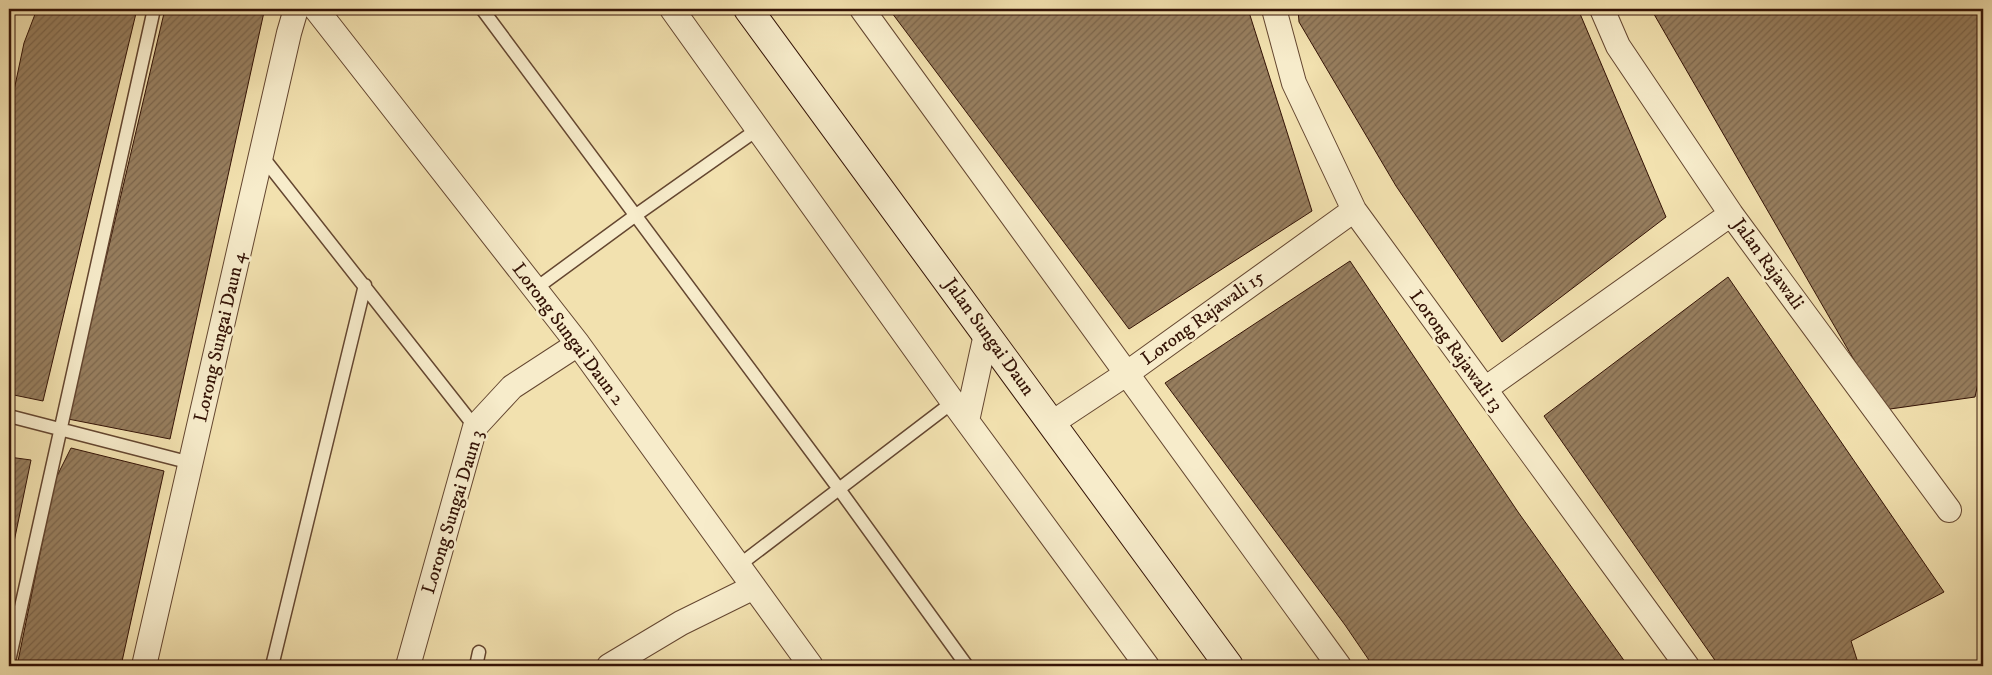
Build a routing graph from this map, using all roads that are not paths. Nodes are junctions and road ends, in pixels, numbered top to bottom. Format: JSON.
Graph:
{"nodes":[{"id":1,"x":154,"y":9,"type":"edge"},
{"id":2,"x":296,"y":9,"type":"edge"},
{"id":3,"x":316,"y":9,"type":"edge"},
{"id":4,"x":482,"y":9,"type":"edge"},
{"id":5,"x":672,"y":9,"type":"edge"},
{"id":6,"x":748,"y":9,"type":"edge"},
{"id":7,"x":862,"y":9,"type":"edge"},
{"id":8,"x":1274,"y":9,"type":"edge"},
{"id":9,"x":1602,"y":9,"type":"edge"},
{"id":10,"x":758,"y":129,"type":"junction"},
{"id":11,"x":261,"y":155,"type":"junction"},
{"id":12,"x":1354,"y":210,"type":"junction"},
{"id":13,"x":1731,"y":214,"type":"junction"},
{"id":14,"x":636,"y":215,"type":"junction"},
{"id":15,"x":365,"y":285,"type":"junction"},
{"id":16,"x":534,"y":289,"type":"junction"},
{"id":17,"x":986,"y":334,"type":"junction"},
{"id":18,"x":578,"y":344,"type":"junction"},
{"id":19,"x":1126,"y":374,"type":"junction"},
{"id":20,"x":1484,"y":389,"type":"junction"},
{"id":21,"x":960,"y":412,"type":"junction"},
{"id":22,"x":9,"y":416,"type":"edge"},
{"id":23,"x":1052,"y":423,"type":"junction"},
{"id":24,"x":475,"y":427,"type":"junction"},
{"id":25,"x":60,"y":429,"type":"junction"},
{"id":26,"x":191,"y":463,"type":"junction"},
{"id":27,"x":839,"y":488,"type":"junction"},
{"id":28,"x":1949,"y":510,"type":"dead end"},
{"id":29,"x":738,"y":566,"type":"junction"},
{"id":30,"x":754,"y":587,"type":"junction"},
{"id":31,"x":479,"y":652,"type":"dead end"},
{"id":32,"x":9,"y":661,"type":"edge"},
{"id":33,"x":144,"y":666,"type":"edge"},
{"id":34,"x":272,"y":666,"type":"edge"},
{"id":35,"x":408,"y":666,"type":"edge"},
{"id":36,"x":476,"y":666,"type":"edge"},
{"id":37,"x":608,"y":666,"type":"edge"},
{"id":38,"x":811,"y":666,"type":"edge"},
{"id":39,"x":967,"y":666,"type":"edge"},
{"id":40,"x":1147,"y":666,"type":"edge"},
{"id":41,"x":1229,"y":666,"type":"edge"},
{"id":42,"x":1339,"y":666,"type":"edge"},
{"id":43,"x":1687,"y":666,"type":"edge"}],
"edges":[{"from":1,"to":25,"type":"lane"},
{"from":2,"to":11,"type":"street","name":"Lorong Sungai Daun 4"},
{"from":3,"to":16,"type":"street","name":"Lorong Sungai Daun 2"},
{"from":4,"to":14,"type":"lane"},
{"from":5,"to":10,"type":"street"},
{"from":6,"to":17,"type":"street","name":"Jalan Sungai Daun"},
{"from":7,"to":19,"type":"street"},
{"from":8,"to":12,"type":"street","name":"Lorong Rajawali 13"},
{"from":9,"to":13,"type":"street","name":"Jalan Rajawali"},
{"from":10,"to":14,"type":"lane"},
{"from":10,"to":21,"type":"street"},
{"from":11,"to":15,"type":"lane"},
{"from":11,"to":26,"type":"street","name":"Lorong Sungai Daun 4"},
{"from":12,"to":19,"type":"street","name":"Lorong Rajawali 15"},
{"from":12,"to":20,"type":"street","name":"Lorong Rajawali 13"},
{"from":13,"to":20,"type":"street"},
{"from":13,"to":28,"type":"street","name":"Jalan Rajawali"},
{"from":14,"to":16,"type":"lane"},
{"from":14,"to":27,"type":"lane"},
{"from":15,"to":24,"type":"lane"},
{"from":15,"to":34,"type":"lane"},
{"from":16,"to":18,"type":"street","name":"Lorong Sungai Daun 2"},
{"from":17,"to":21,"type":"street"},
{"from":17,"to":23,"type":"street","name":"Jalan Sungai Daun"},
{"from":18,"to":24,"type":"street","name":"Lorong Sungai Daun 3"},
{"from":18,"to":29,"type":"street","name":"Lorong Sungai Daun 2"},
{"from":19,"to":23,"type":"street","name":"Lorong Rajawali 15"},
{"from":19,"to":42,"type":"street"},
{"from":20,"to":43,"type":"street","name":"Lorong Rajawali 13"},
{"from":21,"to":27,"type":"lane"},
{"from":21,"to":40,"type":"street"},
{"from":22,"to":25,"type":"lane"},
{"from":23,"to":41,"type":"street","name":"Jalan Sungai Daun"},
{"from":24,"to":35,"type":"street","name":"Lorong Sungai Daun 3"},
{"from":25,"to":26,"type":"lane"},
{"from":25,"to":32,"type":"lane"},
{"from":26,"to":33,"type":"street","name":"Lorong Sungai Daun 4"},
{"from":27,"to":29,"type":"lane"},
{"from":27,"to":39,"type":"lane"},
{"from":29,"to":30,"type":"street","name":"Lorong Sungai Daun 2"},
{"from":30,"to":37,"type":"street"},
{"from":30,"to":38,"type":"street","name":"Lorong Sungai Daun 2"},
{"from":31,"to":36,"type":"lane"}]}
